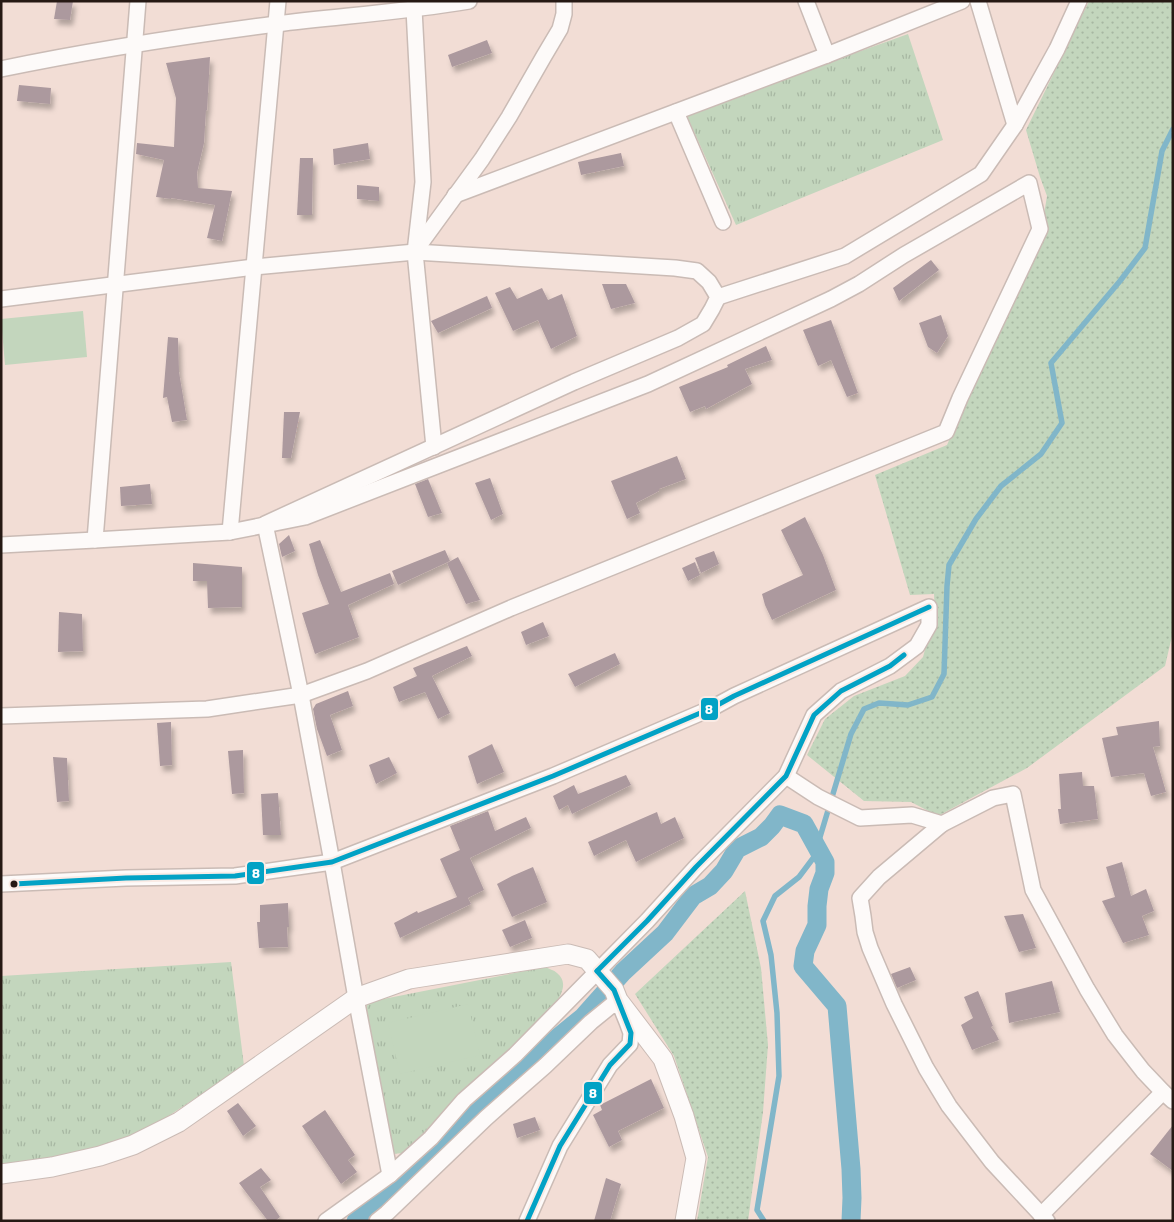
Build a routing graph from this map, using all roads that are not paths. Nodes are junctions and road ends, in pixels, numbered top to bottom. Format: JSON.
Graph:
{"nodes":[{"id":1,"x":138,"y":1,"type":"edge"},
{"id":2,"x":278,"y":1,"type":"edge"},
{"id":3,"x":469,"y":1,"type":"edge"},
{"id":4,"x":564,"y":1,"type":"edge"},
{"id":5,"x":806,"y":1,"type":"edge"},
{"id":6,"x":962,"y":1,"type":"edge"},
{"id":7,"x":978,"y":1,"type":"edge"},
{"id":8,"x":1079,"y":1,"type":"edge"},
{"id":9,"x":414,"y":5,"type":"edge"},
{"id":10,"x":277,"y":24,"type":"junction"},
{"id":11,"x":134,"y":44,"type":"junction"},
{"id":12,"x":827,"y":55,"type":"junction"},
{"id":13,"x":1,"y":69,"type":"edge"},
{"id":14,"x":676,"y":112,"type":"junction"},
{"id":15,"x":1015,"y":125,"type":"junction"},
{"id":16,"x":455,"y":195,"type":"junction"},
{"id":17,"x":723,"y":222,"type":"dead end"},
{"id":18,"x":415,"y":252,"type":"junction"},
{"id":19,"x":254,"y":267,"type":"junction"},
{"id":20,"x":115,"y":284,"type":"junction"},
{"id":21,"x":718,"y":297,"type":"junction"},
{"id":22,"x":1,"y":299,"type":"edge"},
{"id":23,"x":434,"y":447,"type":"junction"},
{"id":24,"x":265,"y":524,"type":"junction"},
{"id":25,"x":230,"y":532,"type":"junction"},
{"id":26,"x":95,"y":540,"type":"junction"},
{"id":27,"x":1,"y":545,"type":"edge"},
{"id":28,"x":301,"y":695,"type":"junction"},
{"id":29,"x":1,"y":716,"type":"edge"},
{"id":30,"x":786,"y":776,"type":"junction"},
{"id":31,"x":942,"y":824,"type":"junction"},
{"id":32,"x":332,"y":862,"type":"junction"},
{"id":33,"x":6,"y":882,"type":"edge"},
{"id":34,"x":608,"y":985,"type":"junction"},
{"id":35,"x":356,"y":998,"type":"junction"},
{"id":36,"x":1168,"y":1096,"type":"edge"},
{"id":37,"x":1,"y":1174,"type":"edge"},
{"id":38,"x":390,"y":1175,"type":"junction"},
{"id":39,"x":1044,"y":1218,"type":"edge"},
{"id":40,"x":326,"y":1221,"type":"edge"},
{"id":41,"x":377,"y":1221,"type":"edge"},
{"id":42,"x":527,"y":1221,"type":"edge"},
{"id":43,"x":685,"y":1221,"type":"edge"}],
"edges":[{"from":1,"to":11,"type":"street"},
{"from":2,"to":10,"type":"street"},
{"from":3,"to":9,"type":"street"},
{"from":4,"to":16,"type":"street"},
{"from":5,"to":12,"type":"street"},
{"from":6,"to":12,"type":"street"},
{"from":7,"to":15,"type":"street"},
{"from":8,"to":15,"type":"street"},
{"from":9,"to":10,"type":"street"},
{"from":9,"to":18,"type":"street"},
{"from":10,"to":11,"type":"street"},
{"from":10,"to":19,"type":"street"},
{"from":11,"to":13,"type":"street"},
{"from":11,"to":20,"type":"street"},
{"from":12,"to":14,"type":"street"},
{"from":14,"to":16,"type":"street"},
{"from":14,"to":17,"type":"street"},
{"from":15,"to":21,"type":"street"},
{"from":16,"to":18,"type":"street"},
{"from":18,"to":19,"type":"street"},
{"from":18,"to":21,"type":"street"},
{"from":18,"to":23,"type":"street"},
{"from":19,"to":20,"type":"street"},
{"from":19,"to":25,"type":"street"},
{"from":20,"to":22,"type":"street"},
{"from":20,"to":26,"type":"street"},
{"from":21,"to":23,"type":"street"},
{"from":23,"to":24,"type":"street"},
{"from":24,"to":25,"type":"street"},
{"from":24,"to":28,"type":"street"},
{"from":24,"to":28,"type":"street"},
{"from":25,"to":26,"type":"street"},
{"from":26,"to":27,"type":"street"},
{"from":28,"to":29,"type":"street"},
{"from":28,"to":32,"type":"street"},
{"from":30,"to":31,"type":"street"},
{"from":30,"to":32,"type":"street"},
{"from":30,"to":34,"type":"street"},
{"from":31,"to":36,"type":"street"},
{"from":31,"to":39,"type":"street"},
{"from":32,"to":33,"type":"street"},
{"from":32,"to":35,"type":"street"},
{"from":34,"to":35,"type":"street"},
{"from":34,"to":38,"type":"street"},
{"from":34,"to":41,"type":"street"},
{"from":34,"to":42,"type":"street"},
{"from":34,"to":43,"type":"street"},
{"from":35,"to":37,"type":"street"},
{"from":35,"to":38,"type":"street"},
{"from":36,"to":39,"type":"street"},
{"from":38,"to":40,"type":"street"}]}
